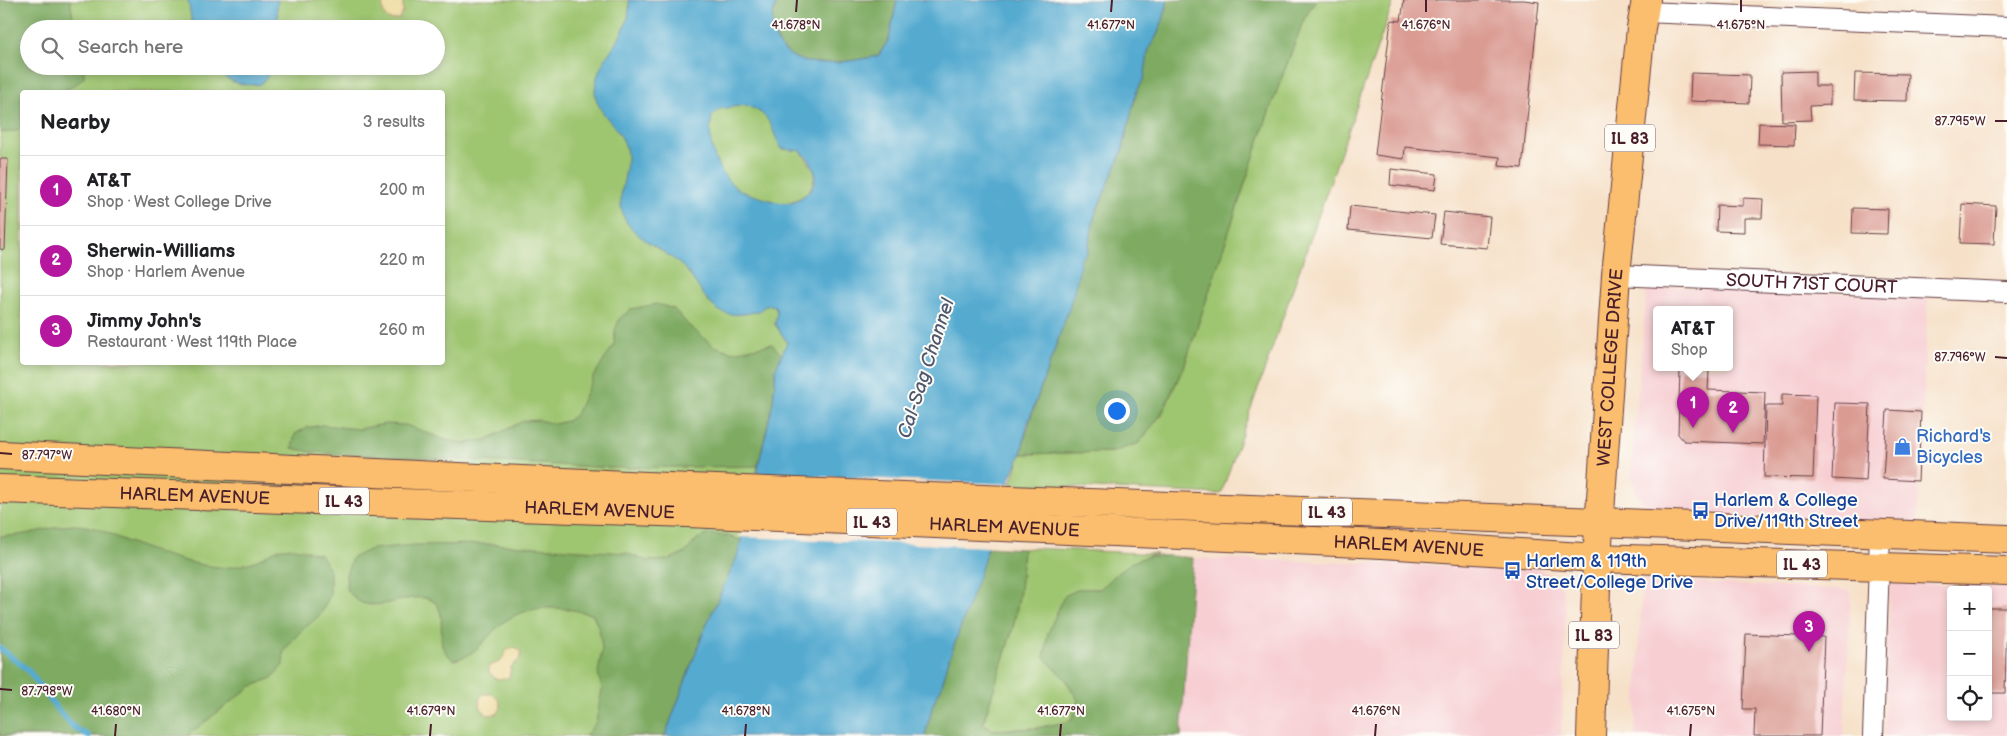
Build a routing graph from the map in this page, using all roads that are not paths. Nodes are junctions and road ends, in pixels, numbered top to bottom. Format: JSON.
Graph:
{"nodes":[{"id":1,"x":1645,"y":6,"type":"edge"},
{"id":2,"x":2007,"y":28,"type":"edge"},
{"id":3,"x":1616,"y":275,"type":"junction"},
{"id":4,"x":2007,"y":292,"type":"edge"},
{"id":5,"x":0,"y":455,"type":"edge"},
{"id":6,"x":0,"y":489,"type":"edge"},
{"id":7,"x":688,"y":501,"type":"junction"},
{"id":8,"x":1599,"y":522,"type":"junction"},
{"id":9,"x":1880,"y":534,"type":"junction"},
{"id":10,"x":2007,"y":539,"type":"edge"},
{"id":11,"x":1597,"y":558,"type":"junction"},
{"id":12,"x":1879,"y":567,"type":"junction"},
{"id":13,"x":2007,"y":571,"type":"edge"},
{"id":14,"x":1591,"y":736,"type":"edge"},
{"id":15,"x":1874,"y":736,"type":"edge"}],
"edges":[{"from":1,"to":2,"type":"street"},
{"from":1,"to":3,"type":"main road","name":"WEST COLLEGE DRIVE","number":"IL 83"},
{"from":3,"to":4,"type":"street","name":"SOUTH 71ST COURT"},
{"from":3,"to":8,"type":"main road","name":"WEST COLLEGE DRIVE","number":"IL 83"},
{"from":5,"to":7,"type":"main road","name":"HARLEM AVENUE","number":"IL 43"},
{"from":6,"to":7,"type":"main road","name":"HARLEM AVENUE","number":"IL 43"},
{"from":7,"to":8,"type":"main road","name":"HARLEM AVENUE","number":"IL 43"},
{"from":7,"to":11,"type":"main road","name":"HARLEM AVENUE","number":"IL 43"},
{"from":8,"to":9,"type":"main road","name":"HARLEM AVENUE","number":"IL 43"},
{"from":8,"to":11,"type":"main road","name":"WEST COLLEGE DRIVE","number":"IL 83"},
{"from":9,"to":10,"type":"main road","name":"HARLEM AVENUE","number":"IL 43"},
{"from":9,"to":12,"type":"street"},
{"from":11,"to":12,"type":"main road","name":"HARLEM AVENUE","number":"IL 43"},
{"from":11,"to":14,"type":"main road","name":"WEST COLLEGE DRIVE","number":"IL 83"},
{"from":12,"to":13,"type":"main road","name":"HARLEM AVENUE","number":"IL 43"},
{"from":12,"to":15,"type":"street"}]}
